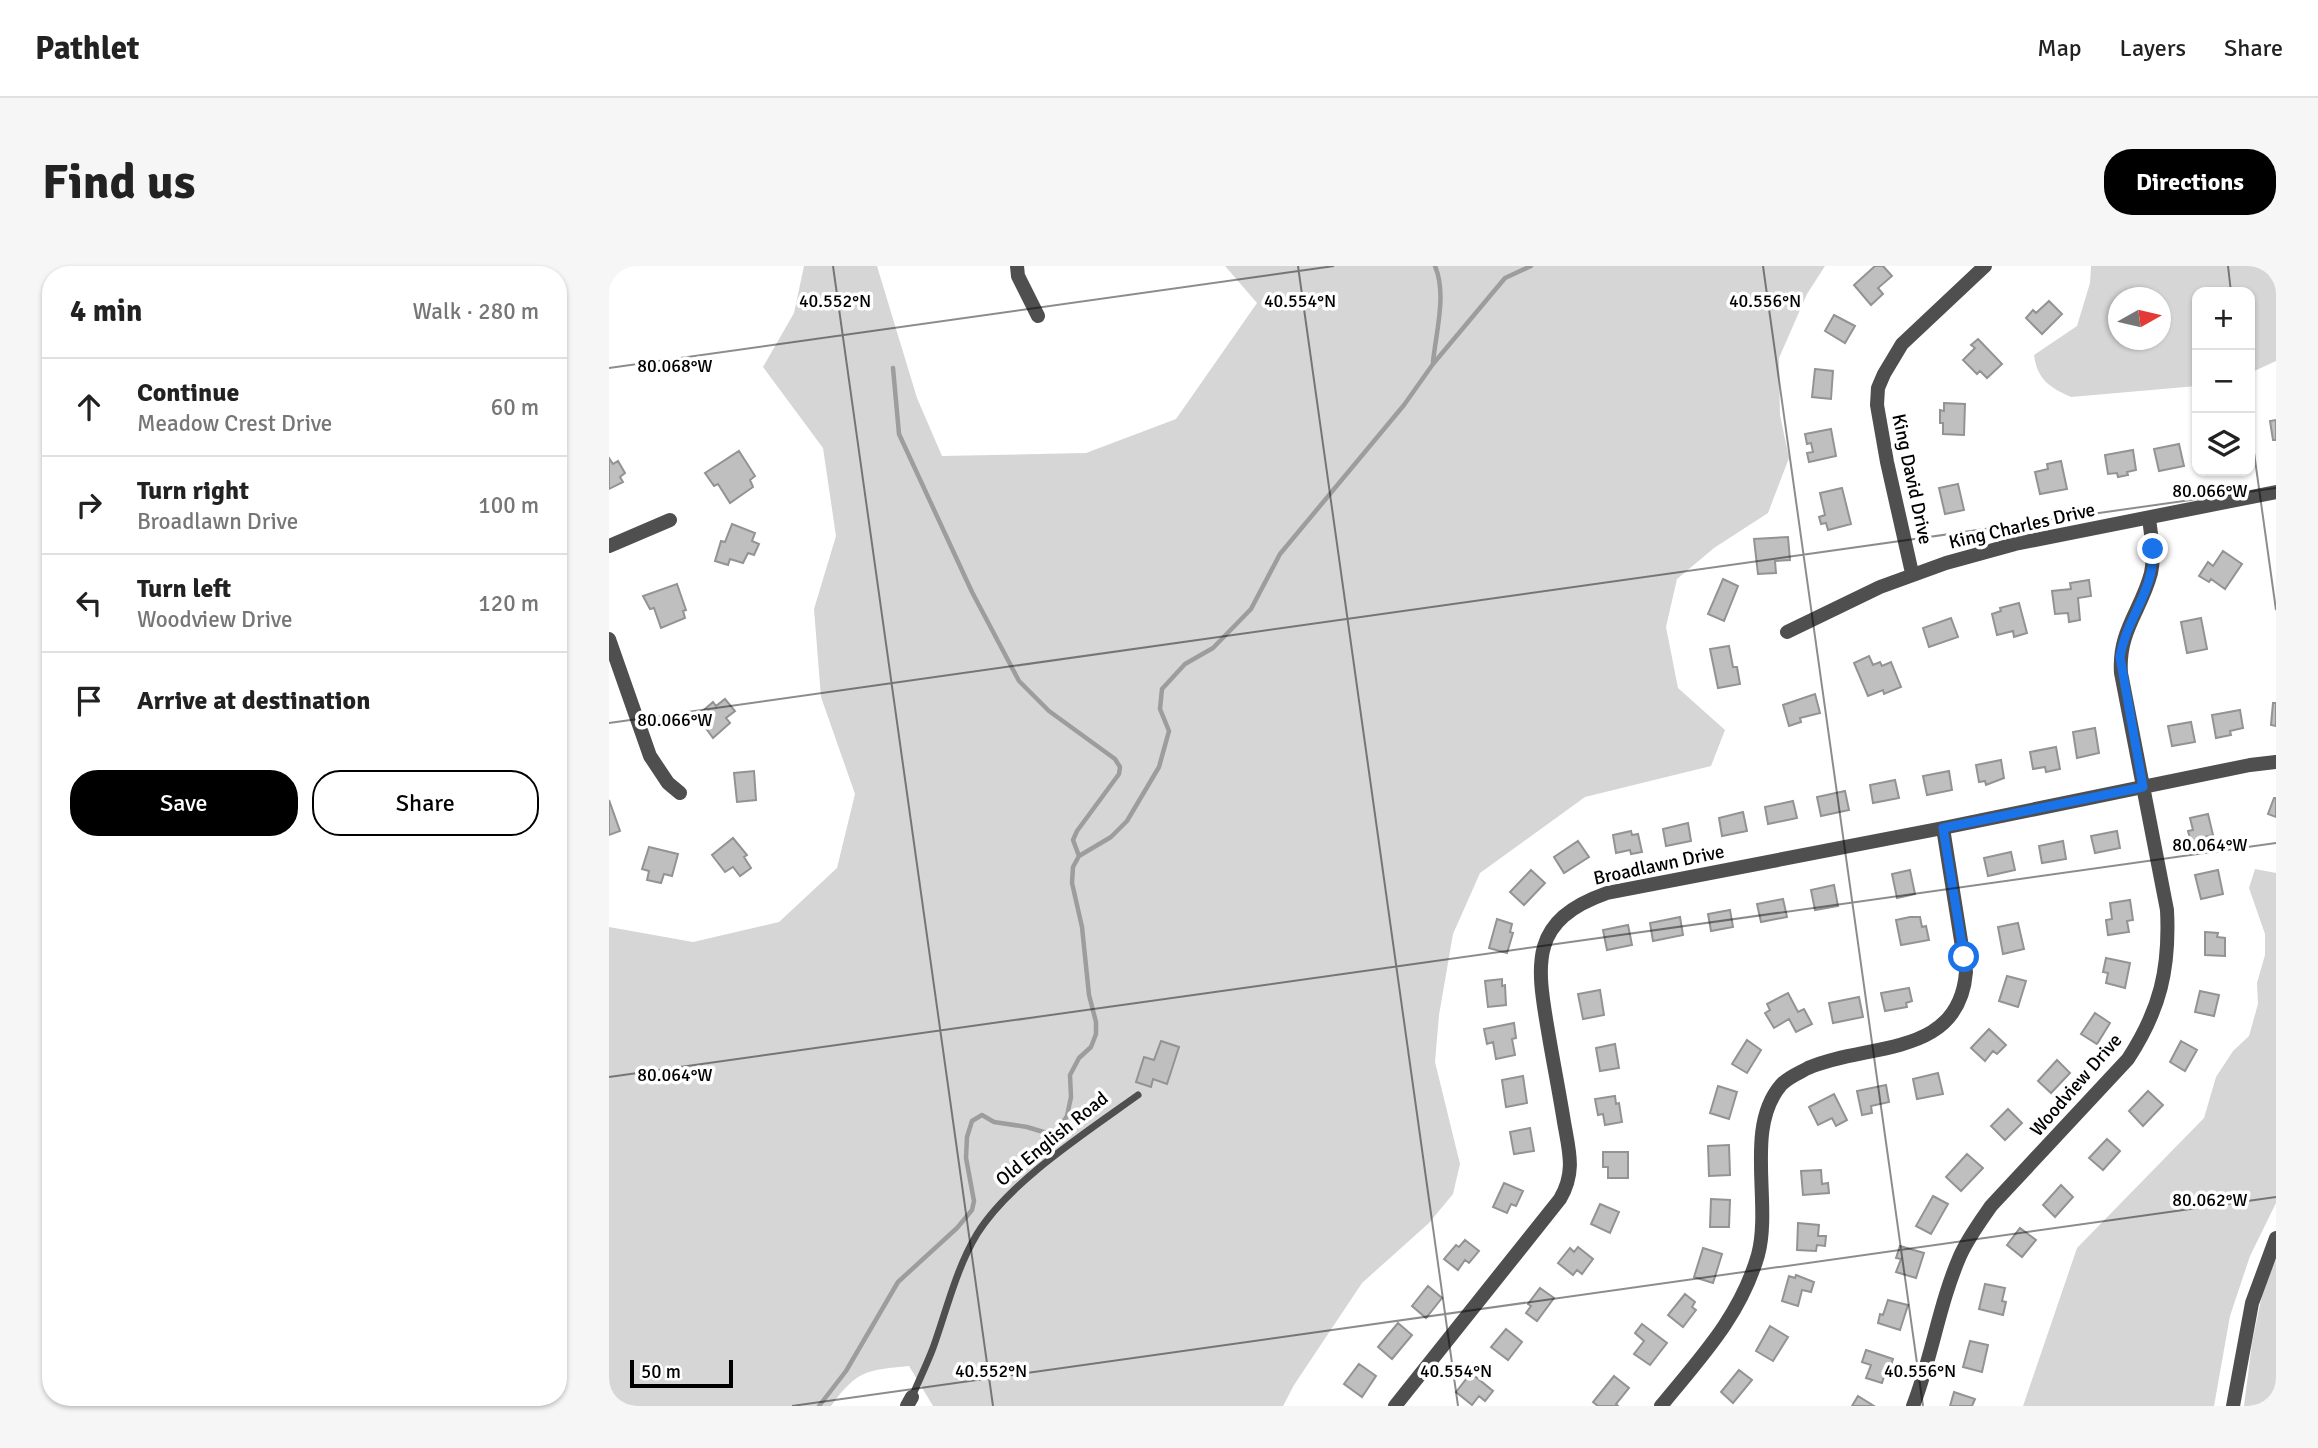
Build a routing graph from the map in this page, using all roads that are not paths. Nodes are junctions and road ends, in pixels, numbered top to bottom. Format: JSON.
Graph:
{"nodes":[{"id":1,"x":1017,"y":266,"type":"edge"},
{"id":2,"x":1985,"y":266,"type":"edge"},
{"id":3,"x":1038,"y":316,"type":"dead end"},
{"id":4,"x":2276,"y":492,"type":"edge"},
{"id":5,"x":2149,"y":517,"type":"junction"},
{"id":6,"x":670,"y":520,"type":"dead end"},
{"id":7,"x":609,"y":546,"type":"edge"},
{"id":8,"x":1912,"y":573,"type":"junction"},
{"id":9,"x":1787,"y":632,"type":"dead end"},
{"id":10,"x":609,"y":639,"type":"edge"},
{"id":11,"x":2276,"y":762,"type":"edge"},
{"id":12,"x":2143,"y":787,"type":"junction"},
{"id":13,"x":680,"y":793,"type":"dead end"},
{"id":14,"x":1943,"y":828,"type":"junction"},
{"id":15,"x":1138,"y":1095,"type":"dead end"},
{"id":16,"x":2276,"y":1238,"type":"edge"},
{"id":17,"x":909,"y":1401,"type":"edge"},
{"id":18,"x":1395,"y":1406,"type":"edge"},
{"id":19,"x":1661,"y":1406,"type":"edge"},
{"id":20,"x":1913,"y":1406,"type":"edge"},
{"id":21,"x":2233,"y":1406,"type":"edge"}],
"edges":[{"from":1,"to":3,"type":"street"},
{"from":2,"to":8,"type":"street","name":"King David Drive"},
{"from":4,"to":5,"type":"street","name":"King Charles Drive"},
{"from":5,"to":8,"type":"street","name":"King Charles Drive"},
{"from":5,"to":12,"type":"street","name":"Woodview Drive"},
{"from":6,"to":7,"type":"street"},
{"from":8,"to":9,"type":"street","name":"King Charles Drive"},
{"from":10,"to":13,"type":"street"},
{"from":11,"to":12,"type":"street","name":"Broadlawn Drive"},
{"from":12,"to":14,"type":"street","name":"Broadlawn Drive"},
{"from":12,"to":20,"type":"street","name":"Woodview Drive"},
{"from":14,"to":18,"type":"street","name":"Broadlawn Drive"},
{"from":14,"to":19,"type":"street"},
{"from":15,"to":17,"type":"lane","name":"Old English Road"},
{"from":16,"to":21,"type":"street"}]}
